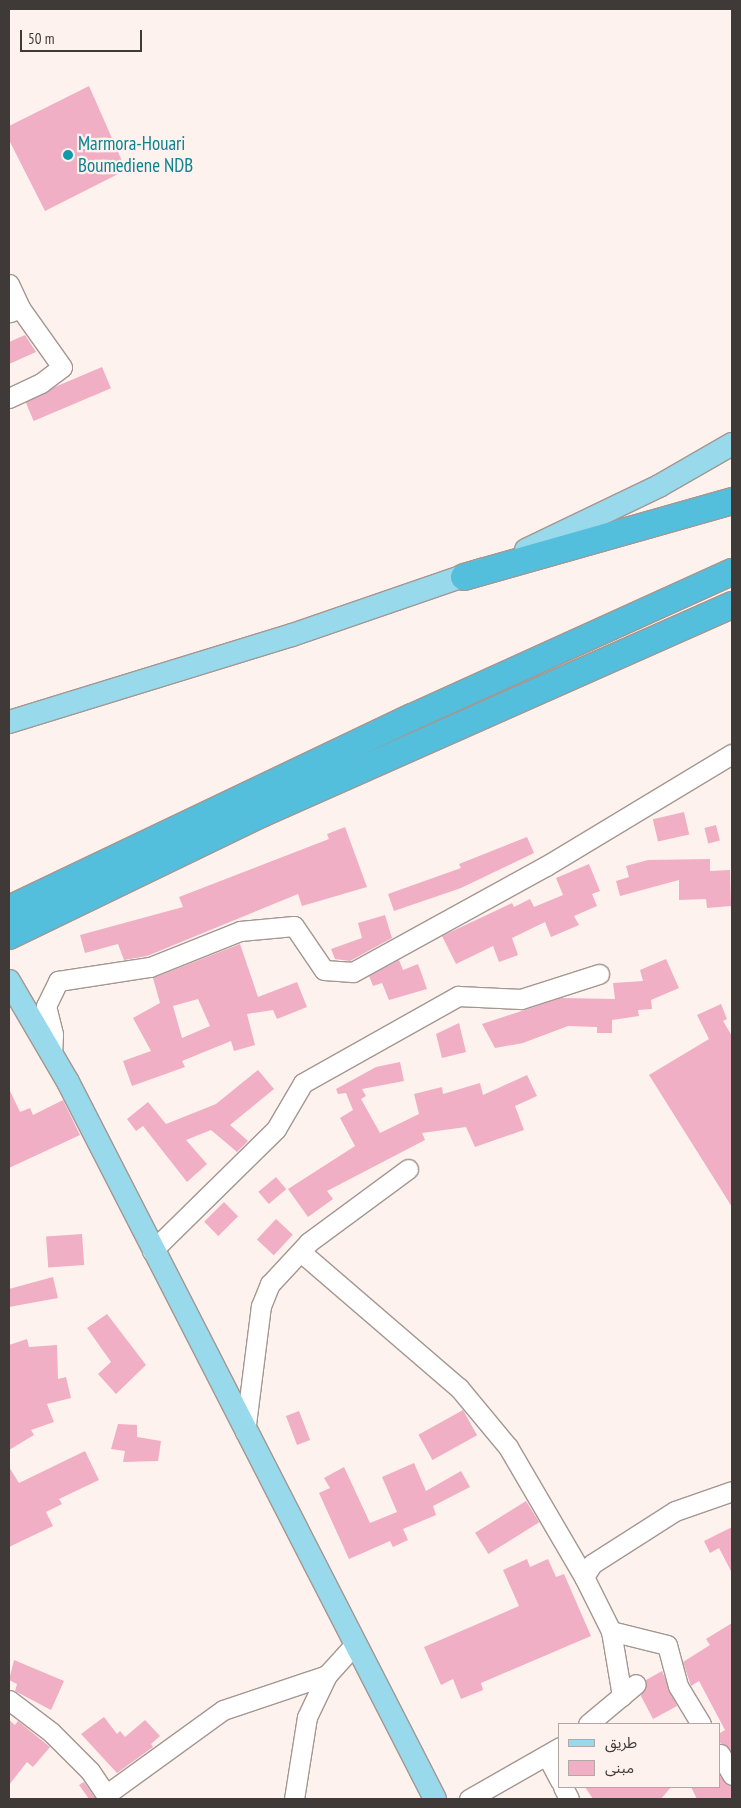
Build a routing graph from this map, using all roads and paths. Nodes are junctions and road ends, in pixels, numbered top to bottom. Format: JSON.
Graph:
{"nodes":[{"id":1,"x":9,"y":284,"type":"edge"},
{"id":2,"x":14,"y":310,"type":"edge"},
{"id":3,"x":9,"y":398,"type":"edge"},
{"id":4,"x":732,"y":444,"type":"edge"},
{"id":5,"x":732,"y":501,"type":"edge"},
{"id":6,"x":732,"y":572,"type":"edge"},
{"id":7,"x":464,"y":577,"type":"junction"},
{"id":8,"x":732,"y":605,"type":"edge"},
{"id":9,"x":9,"y":722,"type":"edge"},
{"id":10,"x":732,"y":754,"type":"edge"},
{"id":11,"x":9,"y":909,"type":"edge"},
{"id":12,"x":9,"y":936,"type":"edge"},
{"id":13,"x":599,"y":974,"type":"dead end"},
{"id":14,"x":9,"y":982,"type":"edge"},
{"id":15,"x":52,"y":1054,"type":"junction"},
{"id":16,"x":408,"y":1169,"type":"dead end"},
{"id":17,"x":152,"y":1251,"type":"junction"},
{"id":18,"x":302,"y":1253,"type":"junction"},
{"id":19,"x":245,"y":1432,"type":"junction"},
{"id":20,"x":732,"y":1491,"type":"edge"},
{"id":21,"x":584,"y":1577,"type":"junction"},
{"id":22,"x":611,"y":1631,"type":"junction"},
{"id":23,"x":356,"y":1643,"type":"junction"},
{"id":24,"x":327,"y":1675,"type":"junction"},
{"id":25,"x":9,"y":1700,"type":"edge"},
{"id":26,"x":589,"y":1723,"type":"edge"},
{"id":27,"x":700,"y":1723,"type":"edge"},
{"id":28,"x":554,"y":1752,"type":"edge"},
{"id":29,"x":721,"y":1756,"type":"edge"},
{"id":30,"x":558,"y":1771,"type":"edge"},
{"id":31,"x":732,"y":1775,"type":"edge"},
{"id":32,"x":563,"y":1788,"type":"edge"},
{"id":33,"x":108,"y":1797,"type":"edge"},
{"id":34,"x":294,"y":1799,"type":"edge"},
{"id":35,"x":435,"y":1799,"type":"edge"},
{"id":36,"x":469,"y":1799,"type":"edge"},
{"id":37,"x":569,"y":1799,"type":"edge"}],
"edges":[{"from":1,"to":2,"type":"street"},
{"from":2,"to":3,"type":"street"},
{"from":4,"to":7,"type":"main road"},
{"from":5,"to":7,"type":"highway"},
{"from":6,"to":11,"type":"highway"},
{"from":7,"to":9,"type":"main road"},
{"from":8,"to":12,"type":"highway"},
{"from":10,"to":15,"type":"street"},
{"from":13,"to":17,"type":"street"},
{"from":14,"to":15,"type":"main road"},
{"from":15,"to":17,"type":"main road"},
{"from":16,"to":18,"type":"street"},
{"from":17,"to":19,"type":"main road"},
{"from":18,"to":19,"type":"street"},
{"from":18,"to":21,"type":"street"},
{"from":19,"to":23,"type":"main road"},
{"from":20,"to":21,"type":"street"},
{"from":21,"to":22,"type":"street"},
{"from":22,"to":26,"type":"street"},
{"from":22,"to":27,"type":"street"},
{"from":23,"to":24,"type":"street"},
{"from":23,"to":35,"type":"main road"},
{"from":24,"to":33,"type":"street"},
{"from":24,"to":34,"type":"street"},
{"from":25,"to":33,"type":"street"},
{"from":28,"to":30,"type":"street"},
{"from":28,"to":36,"type":"street"},
{"from":29,"to":31,"type":"street"},
{"from":32,"to":37,"type":"street"}]}
